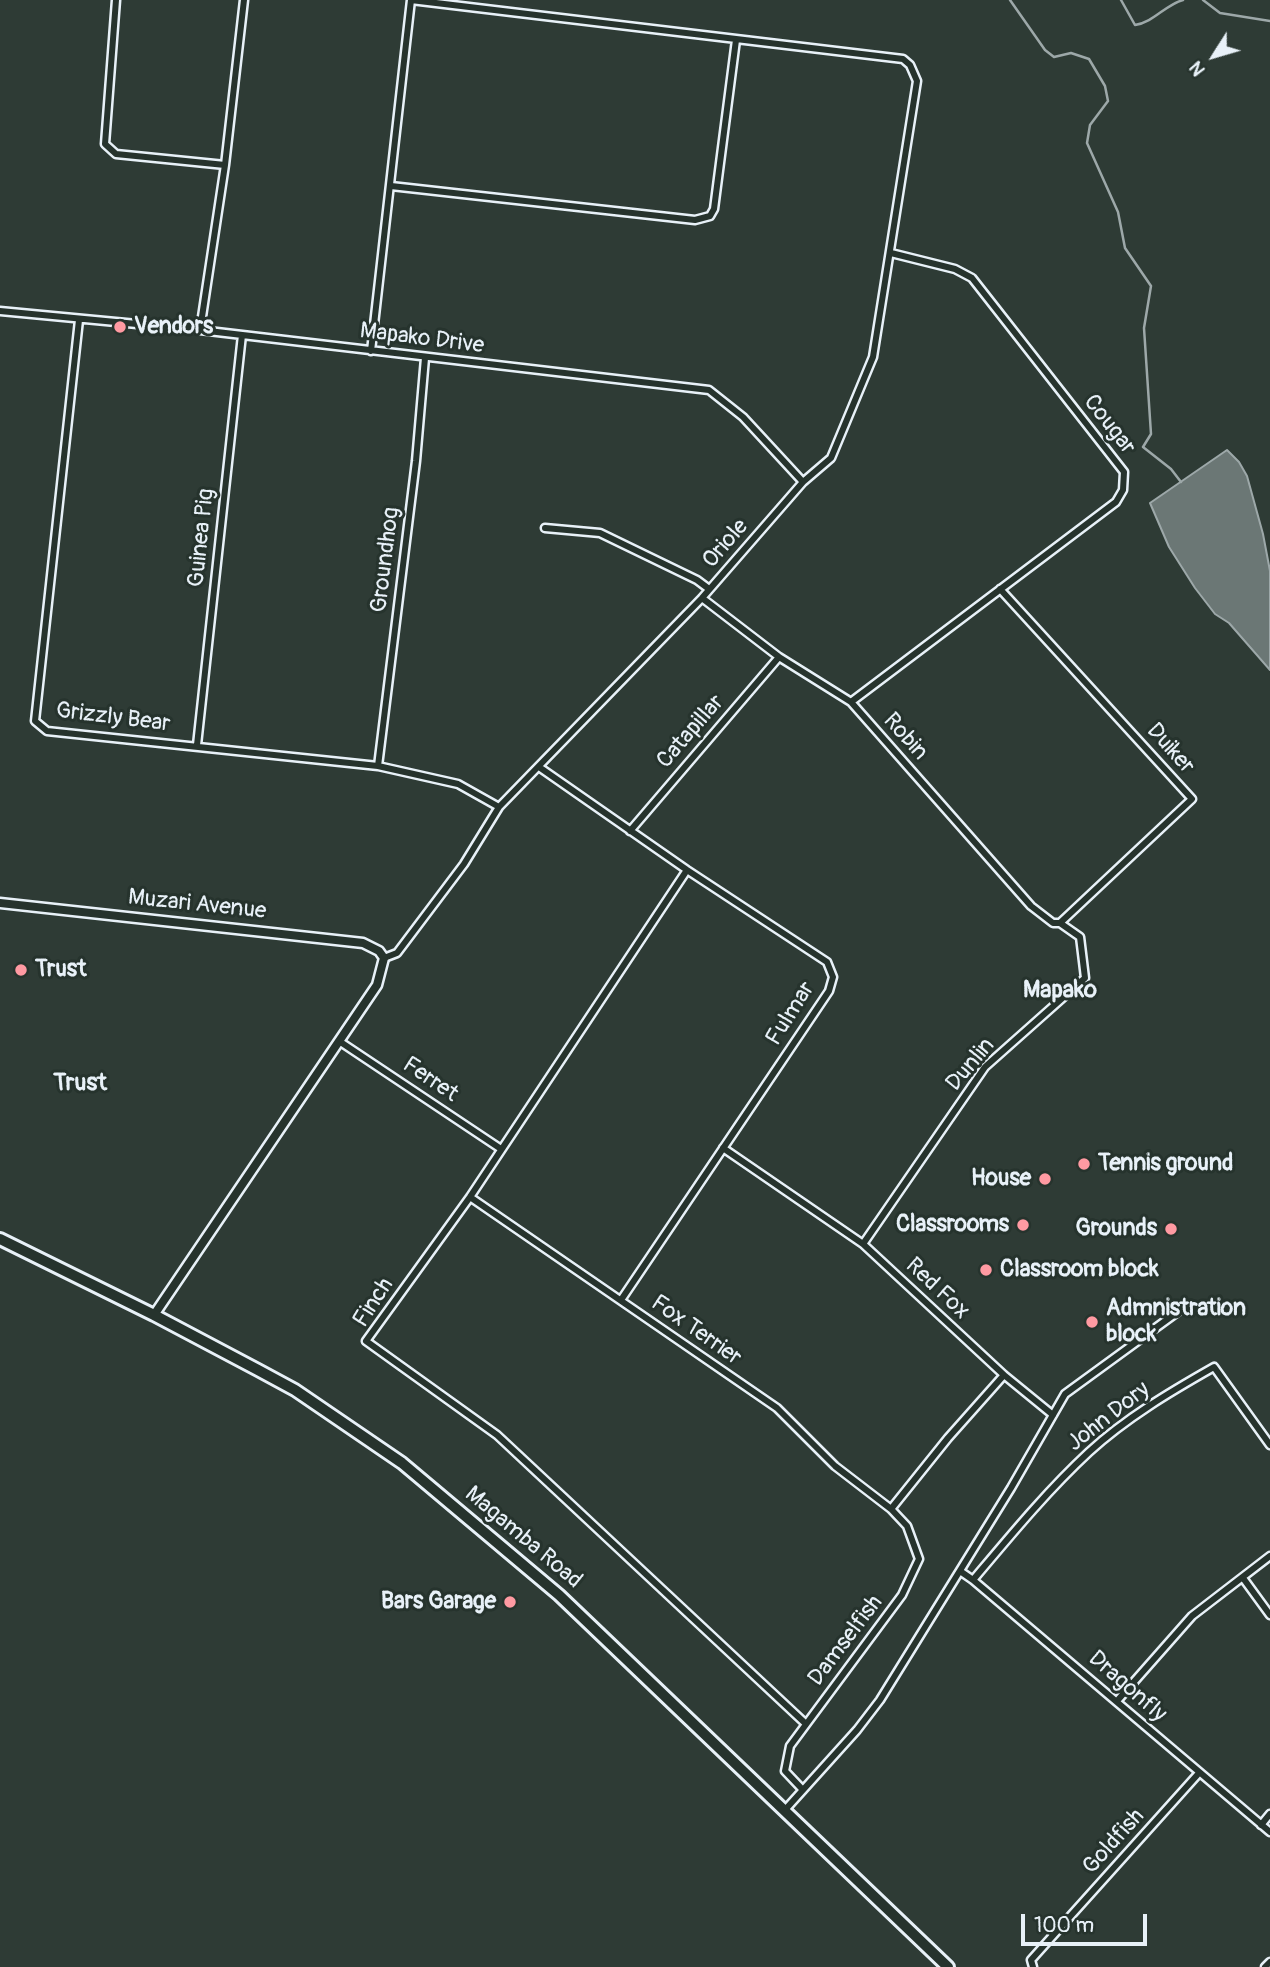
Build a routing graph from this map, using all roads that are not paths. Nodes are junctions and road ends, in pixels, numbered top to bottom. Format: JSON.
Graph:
{"nodes":[{"id":1,"x":116,"y":0,"type":"edge"},
{"id":2,"x":244,"y":0,"type":"edge"},
{"id":3,"x":411,"y":0,"type":"edge"},
{"id":4,"x":736,"y":40,"type":"junction"},
{"id":5,"x":225,"y":165,"type":"junction"},
{"id":6,"x":391,"y":186,"type":"junction"},
{"id":7,"x":891,"y":253,"type":"junction"},
{"id":8,"x":0,"y":311,"type":"edge"},
{"id":9,"x":79,"y":320,"type":"junction"},
{"id":10,"x":200,"y":330,"type":"junction"},
{"id":11,"x":242,"y":335,"type":"junction"},
{"id":12,"x":371,"y":351,"type":"junction"},
{"id":13,"x":425,"y":358,"type":"junction"},
{"id":14,"x":803,"y":482,"type":"junction"},
{"id":15,"x":545,"y":528,"type":"dead end"},
{"id":16,"x":709,"y":589,"type":"junction"},
{"id":17,"x":1000,"y":589,"type":"junction"},
{"id":18,"x":702,"y":598,"type":"junction"},
{"id":19,"x":779,"y":657,"type":"junction"},
{"id":20,"x":851,"y":702,"type":"junction"},
{"id":21,"x":197,"y":745,"type":"junction"},
{"id":22,"x":378,"y":766,"type":"junction"},
{"id":23,"x":540,"y":767,"type":"junction"},
{"id":24,"x":499,"y":807,"type":"junction"},
{"id":25,"x":630,"y":831,"type":"junction"},
{"id":26,"x":687,"y":870,"type":"junction"},
{"id":27,"x":0,"y":903,"type":"edge"},
{"id":28,"x":1060,"y":923,"type":"junction"},
{"id":29,"x":384,"y":958,"type":"junction"},
{"id":30,"x":339,"y":1041,"type":"junction"},
{"id":31,"x":723,"y":1148,"type":"junction"},
{"id":32,"x":501,"y":1149,"type":"junction"},
{"id":33,"x":470,"y":1196,"type":"junction"},
{"id":34,"x":0,"y":1239,"type":"edge"},
{"id":35,"x":863,"y":1244,"type":"junction"},
{"id":36,"x":621,"y":1300,"type":"junction"},
{"id":37,"x":1183,"y":1308,"type":"dead end"},
{"id":38,"x":154,"y":1315,"type":"junction"},
{"id":39,"x":1004,"y":1375,"type":"junction"},
{"id":40,"x":1053,"y":1415,"type":"junction"},
{"id":41,"x":1270,"y":1445,"type":"edge"},
{"id":42,"x":891,"y":1509,"type":"junction"},
{"id":43,"x":1270,"y":1556,"type":"edge"},
{"id":44,"x":960,"y":1571,"type":"junction"},
{"id":45,"x":1243,"y":1578,"type":"junction"},
{"id":46,"x":973,"y":1580,"type":"junction"},
{"id":47,"x":1270,"y":1615,"type":"edge"},
{"id":48,"x":1117,"y":1700,"type":"junction"},
{"id":49,"x":806,"y":1724,"type":"junction"},
{"id":50,"x":1199,"y":1773,"type":"junction"},
{"id":51,"x":803,"y":1790,"type":"junction"},
{"id":52,"x":784,"y":1811,"type":"junction"},
{"id":53,"x":1270,"y":1814,"type":"edge"},
{"id":54,"x":1261,"y":1825,"type":"junction"},
{"id":55,"x":1270,"y":1832,"type":"edge"},
{"id":56,"x":1270,"y":1962,"type":"edge"},
{"id":57,"x":947,"y":1967,"type":"edge"},
{"id":58,"x":1033,"y":1967,"type":"edge"},
{"id":59,"x":1265,"y":1967,"type":"edge"}],
"edges":[{"from":1,"to":5,"type":"street"},
{"from":2,"to":5,"type":"street"},
{"from":3,"to":4,"type":"street"},
{"from":3,"to":6,"type":"street"},
{"from":4,"to":6,"type":"street"},
{"from":4,"to":7,"type":"street","name":"Oriole"},
{"from":5,"to":10,"type":"street"},
{"from":6,"to":12,"type":"street"},
{"from":7,"to":14,"type":"street","name":"Oriole"},
{"from":7,"to":17,"type":"street","name":"Cougar"},
{"from":8,"to":9,"type":"street","name":"Mapako Drive"},
{"from":9,"to":10,"type":"street","name":"Mapako Drive"},
{"from":9,"to":21,"type":"street","name":"Grizzly Bear"},
{"from":10,"to":11,"type":"street","name":"Mapako Drive"},
{"from":11,"to":12,"type":"street","name":"Mapako Drive"},
{"from":11,"to":21,"type":"street","name":"Guinea Pig"},
{"from":12,"to":13,"type":"street","name":"Mapako Drive"},
{"from":13,"to":14,"type":"street","name":"Mapako Drive"},
{"from":13,"to":22,"type":"street","name":"Groundhog"},
{"from":14,"to":16,"type":"street","name":"Oriole"},
{"from":15,"to":16,"type":"street"},
{"from":16,"to":18,"type":"street","name":"Oriole"},
{"from":17,"to":20,"type":"street","name":"Cougar"},
{"from":17,"to":28,"type":"street","name":"Duiker"},
{"from":18,"to":19,"type":"street","name":"Robin"},
{"from":18,"to":23,"type":"street","name":"Oriole"},
{"from":19,"to":20,"type":"street","name":"Robin"},
{"from":19,"to":25,"type":"street","name":"Catapillar"},
{"from":20,"to":28,"type":"street","name":"Robin"},
{"from":21,"to":22,"type":"street","name":"Grizzly Bear"},
{"from":22,"to":24,"type":"street","name":"Grizzly Bear"},
{"from":23,"to":24,"type":"street","name":"Oriole"},
{"from":23,"to":25,"type":"street","name":"Fulmar"},
{"from":24,"to":29,"type":"street","name":"Oriole"},
{"from":25,"to":26,"type":"street","name":"Fulmar"},
{"from":26,"to":31,"type":"street","name":"Fulmar"},
{"from":26,"to":32,"type":"street","name":"Finch"},
{"from":27,"to":29,"type":"street","name":"Muzari Avenue"},
{"from":28,"to":35,"type":"street","name":"Dunlin"},
{"from":29,"to":30,"type":"street"},
{"from":30,"to":32,"type":"street","name":"Ferret"},
{"from":30,"to":38,"type":"street"},
{"from":31,"to":35,"type":"street","name":"Red Fox"},
{"from":31,"to":36,"type":"street","name":"Fulmar"},
{"from":32,"to":33,"type":"street","name":"Finch"},
{"from":33,"to":36,"type":"street","name":"Fox Terrier"},
{"from":33,"to":49,"type":"street","name":"Finch"},
{"from":34,"to":38,"type":"highway","name":"Magamba Road"},
{"from":35,"to":39,"type":"street","name":"Red Fox"},
{"from":36,"to":42,"type":"street","name":"Fox Terrier"},
{"from":37,"to":40,"type":"street"},
{"from":38,"to":52,"type":"highway","name":"Magamba Road"},
{"from":39,"to":40,"type":"street","name":"Red Fox"},
{"from":39,"to":42,"type":"street"},
{"from":40,"to":44,"type":"street"},
{"from":41,"to":46,"type":"street","name":"John Dory"},
{"from":42,"to":49,"type":"street","name":"Damselfish"},
{"from":43,"to":45,"type":"street"},
{"from":44,"to":46,"type":"street","name":"Dragonfly"},
{"from":44,"to":51,"type":"street"},
{"from":45,"to":47,"type":"street"},
{"from":45,"to":48,"type":"street"},
{"from":46,"to":48,"type":"street","name":"Dragonfly"},
{"from":48,"to":50,"type":"street","name":"Dragonfly"},
{"from":49,"to":51,"type":"street","name":"Damselfish"},
{"from":50,"to":54,"type":"street","name":"Dragonfly"},
{"from":50,"to":58,"type":"street","name":"Goldfish"},
{"from":51,"to":52,"type":"street"},
{"from":52,"to":57,"type":"highway","name":"Magamba Road"},
{"from":53,"to":54,"type":"street"},
{"from":54,"to":55,"type":"street","name":"Dragonfly"},
{"from":56,"to":59,"type":"street"}]}
